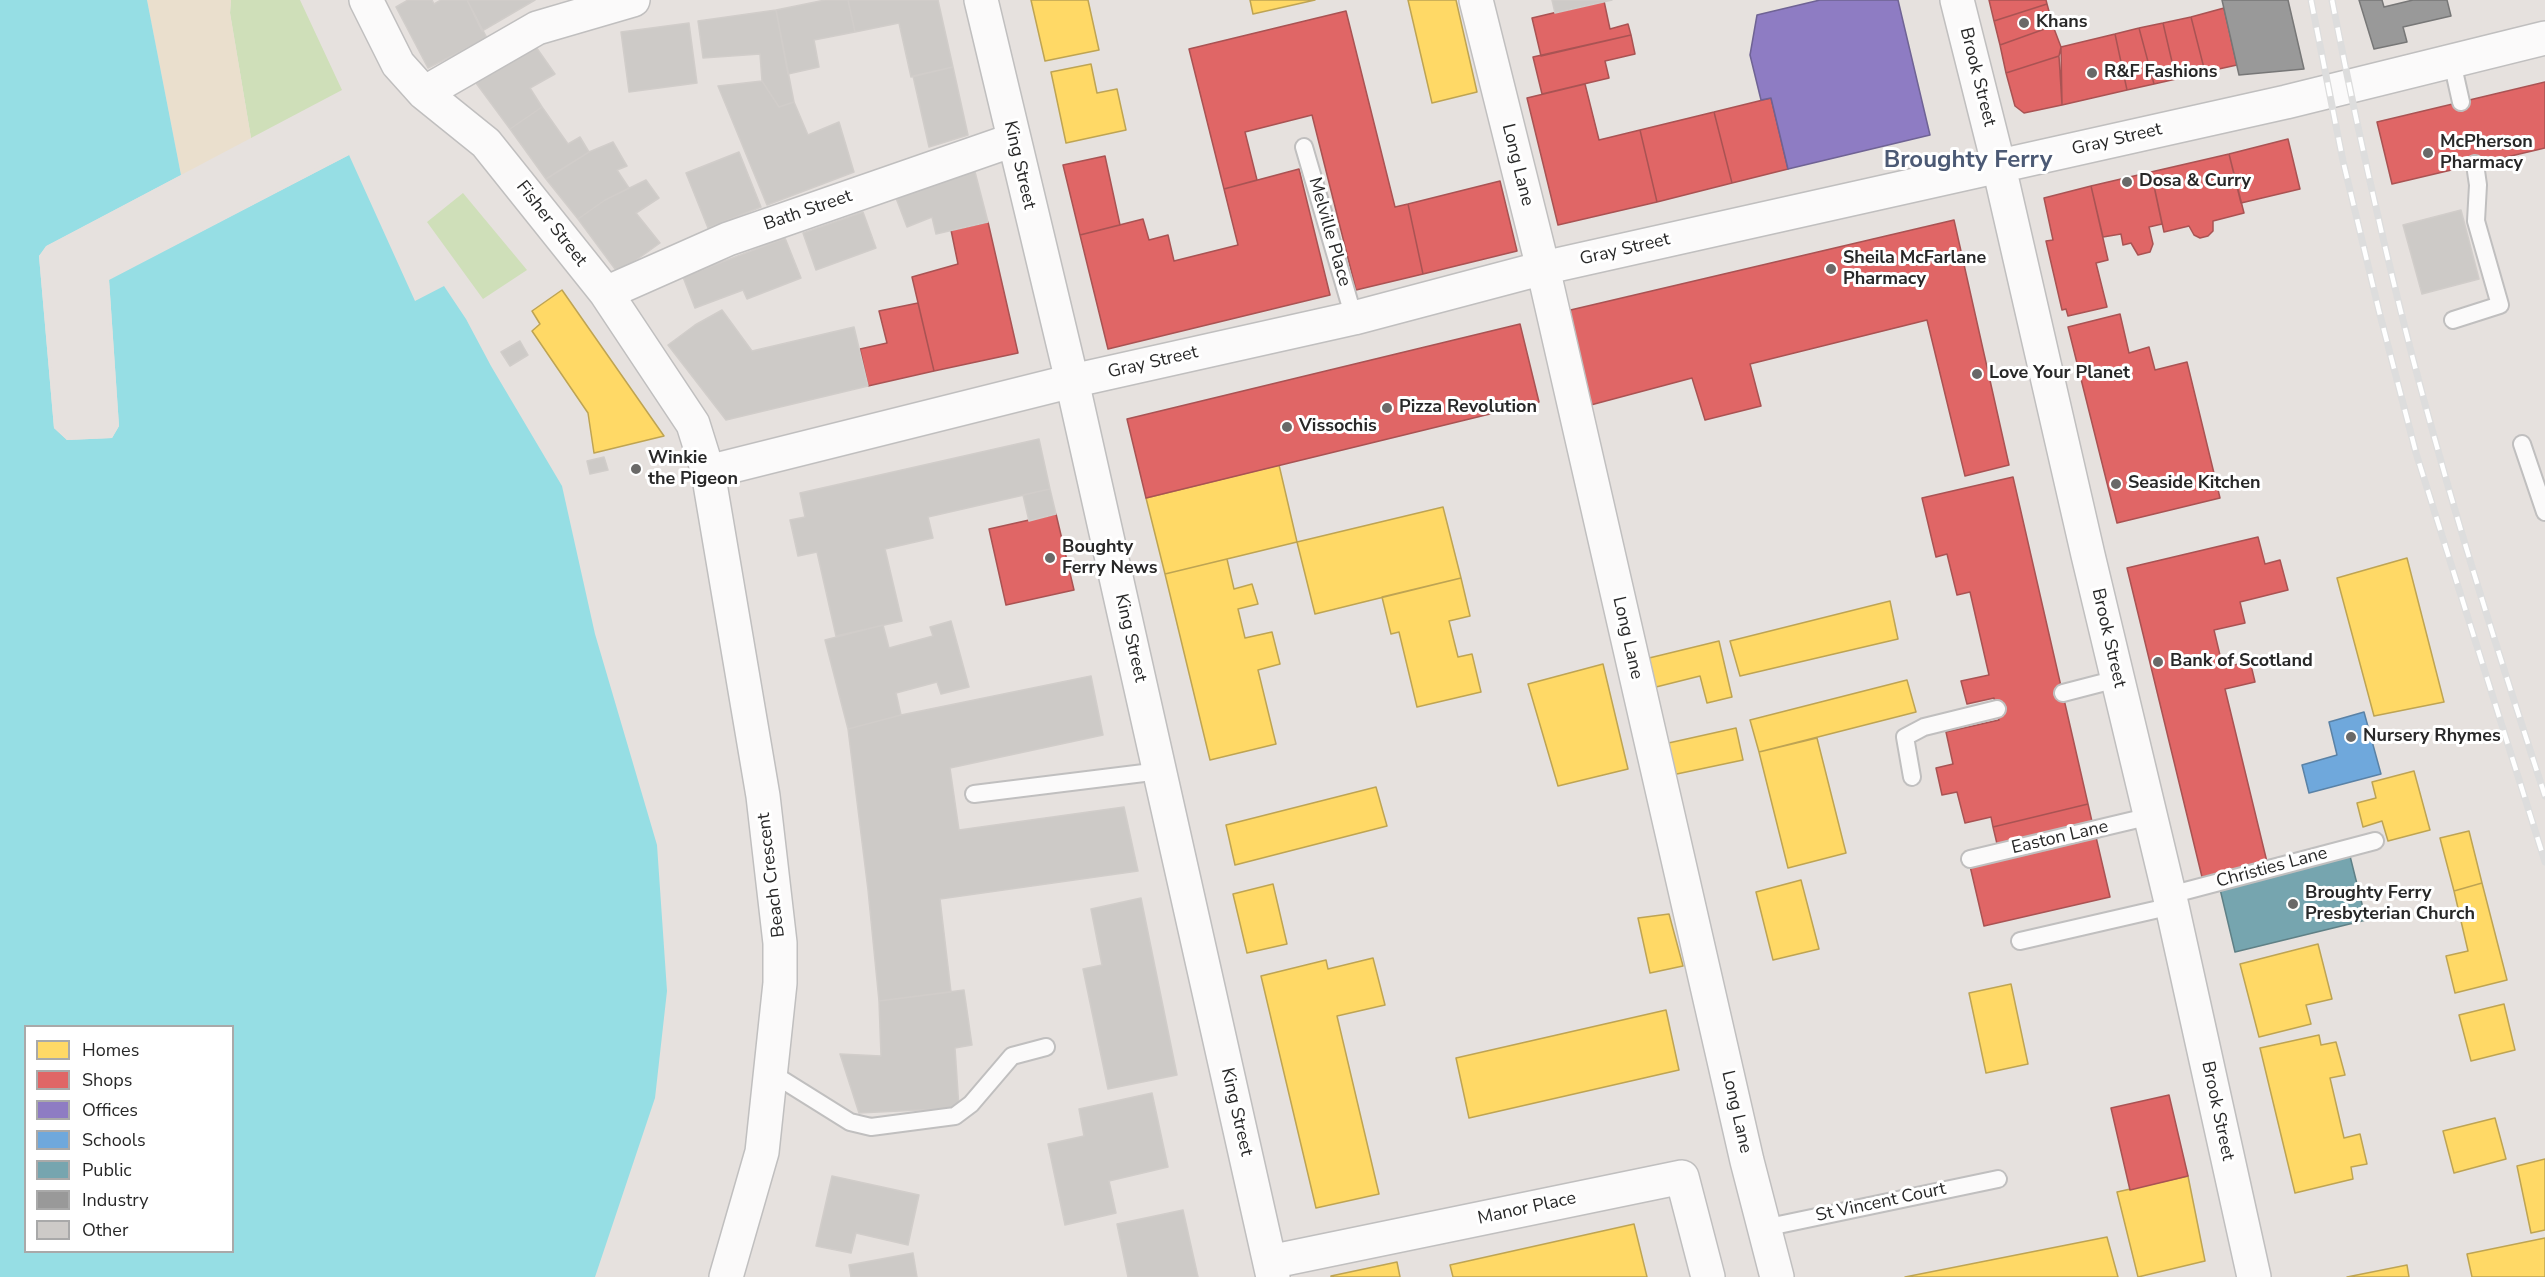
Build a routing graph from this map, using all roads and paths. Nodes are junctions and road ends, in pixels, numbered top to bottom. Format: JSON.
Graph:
{"nodes":[{"id":1,"x":366,"y":0,"type":"edge"},
{"id":2,"x":981,"y":0,"type":"edge"},
{"id":3,"x":1476,"y":0,"type":"edge"},
{"id":4,"x":1957,"y":0,"type":"edge"},
{"id":5,"x":625,"y":1,"type":"edge"},
{"id":6,"x":566,"y":9,"type":"edge"},
{"id":7,"x":2545,"y":38,"type":"edge"},
{"id":8,"x":2452,"y":62,"type":"junction"},
{"id":9,"x":424,"y":93,"type":"junction"},
{"id":10,"x":2461,"y":102,"type":"dead end"},
{"id":11,"x":1013,"y":140,"type":"junction"},
{"id":12,"x":1304,"y":147,"type":"dead end"},
{"id":13,"x":2475,"y":164,"type":"dead end"},
{"id":14,"x":1999,"y":167,"type":"junction"},
{"id":15,"x":1543,"y":268,"type":"junction"},
{"id":16,"x":606,"y":294,"type":"junction"},
{"id":17,"x":1354,"y":318,"type":"junction"},
{"id":18,"x":2453,"y":320,"type":"dead end"},
{"id":19,"x":1072,"y":381,"type":"junction"},
{"id":20,"x":2522,"y":444,"type":"dead end"},
{"id":21,"x":708,"y":471,"type":"junction"},
{"id":22,"x":2545,"y":512,"type":"edge"},
{"id":23,"x":2117,"y":679,"type":"junction"},
{"id":24,"x":2063,"y":693,"type":"dead end"},
{"id":25,"x":1997,"y":709,"type":"dead end"},
{"id":26,"x":1160,"y":771,"type":"junction"},
{"id":27,"x":1912,"y":777,"type":"dead end"},
{"id":28,"x":974,"y":794,"type":"dead end"},
{"id":29,"x":2151,"y":816,"type":"junction"},
{"id":30,"x":2375,"y":841,"type":"dead end"},
{"id":31,"x":1970,"y":859,"type":"dead end"},
{"id":32,"x":2171,"y":900,"type":"junction"},
{"id":33,"x":2020,"y":941,"type":"dead end"},
{"id":34,"x":1046,"y":1047,"type":"dead end"},
{"id":35,"x":770,"y":1072,"type":"junction"},
{"id":36,"x":1998,"y":1179,"type":"dead end"},
{"id":37,"x":1764,"y":1228,"type":"junction"},
{"id":38,"x":1272,"y":1269,"type":"edge"},
{"id":39,"x":726,"y":1277,"type":"edge"},
{"id":40,"x":1708,"y":1277,"type":"edge"},
{"id":41,"x":1777,"y":1277,"type":"edge"},
{"id":42,"x":2254,"y":1277,"type":"edge"}],
"edges":[{"from":1,"to":9,"type":"street","name":"Fisher Street"},
{"from":2,"to":11,"type":"street","name":"King Street"},
{"from":3,"to":15,"type":"street","name":"Long Lane"},
{"from":4,"to":14,"type":"street","name":"Brook Street"},
{"from":5,"to":6,"type":"street"},
{"from":6,"to":9,"type":"street"},
{"from":7,"to":8,"type":"street","name":"Gray Street"},
{"from":8,"to":10,"type":"lane"},
{"from":8,"to":14,"type":"street","name":"Gray Street"},
{"from":9,"to":16,"type":"street","name":"Fisher Street"},
{"from":11,"to":16,"type":"street","name":"Bath Street"},
{"from":11,"to":19,"type":"street","name":"King Street"},
{"from":12,"to":17,"type":"lane","name":"Melville Place"},
{"from":13,"to":18,"type":"lane"},
{"from":14,"to":15,"type":"street","name":"Gray Street"},
{"from":14,"to":23,"type":"street","name":"Brook Street"},
{"from":15,"to":17,"type":"street","name":"Gray Street"},
{"from":15,"to":37,"type":"street","name":"Long Lane"},
{"from":16,"to":21,"type":"street","name":"Fisher Street"},
{"from":17,"to":19,"type":"street","name":"Gray Street"},
{"from":19,"to":21,"type":"street","name":"Gray Street"},
{"from":19,"to":26,"type":"street","name":"King Street"},
{"from":20,"to":22,"type":"lane"},
{"from":21,"to":35,"type":"street","name":"Beach Crescent"},
{"from":23,"to":24,"type":"lane"},
{"from":23,"to":29,"type":"street","name":"Brook Street"},
{"from":25,"to":27,"type":"lane"},
{"from":26,"to":28,"type":"lane"},
{"from":26,"to":38,"type":"street","name":"King Street"},
{"from":29,"to":31,"type":"lane","name":"Easton Lane"},
{"from":29,"to":32,"type":"street","name":"Brook Street"},
{"from":30,"to":32,"type":"lane","name":"Christies Lane"},
{"from":32,"to":33,"type":"lane","name":"Christies Lane"},
{"from":32,"to":42,"type":"street","name":"Brook Street"},
{"from":34,"to":35,"type":"lane"},
{"from":35,"to":39,"type":"street","name":"Beach Crescent"},
{"from":36,"to":37,"type":"lane","name":"St Vincent Court"},
{"from":37,"to":41,"type":"street","name":"Long Lane"},
{"from":38,"to":40,"type":"street","name":"Manor Place"}]}
